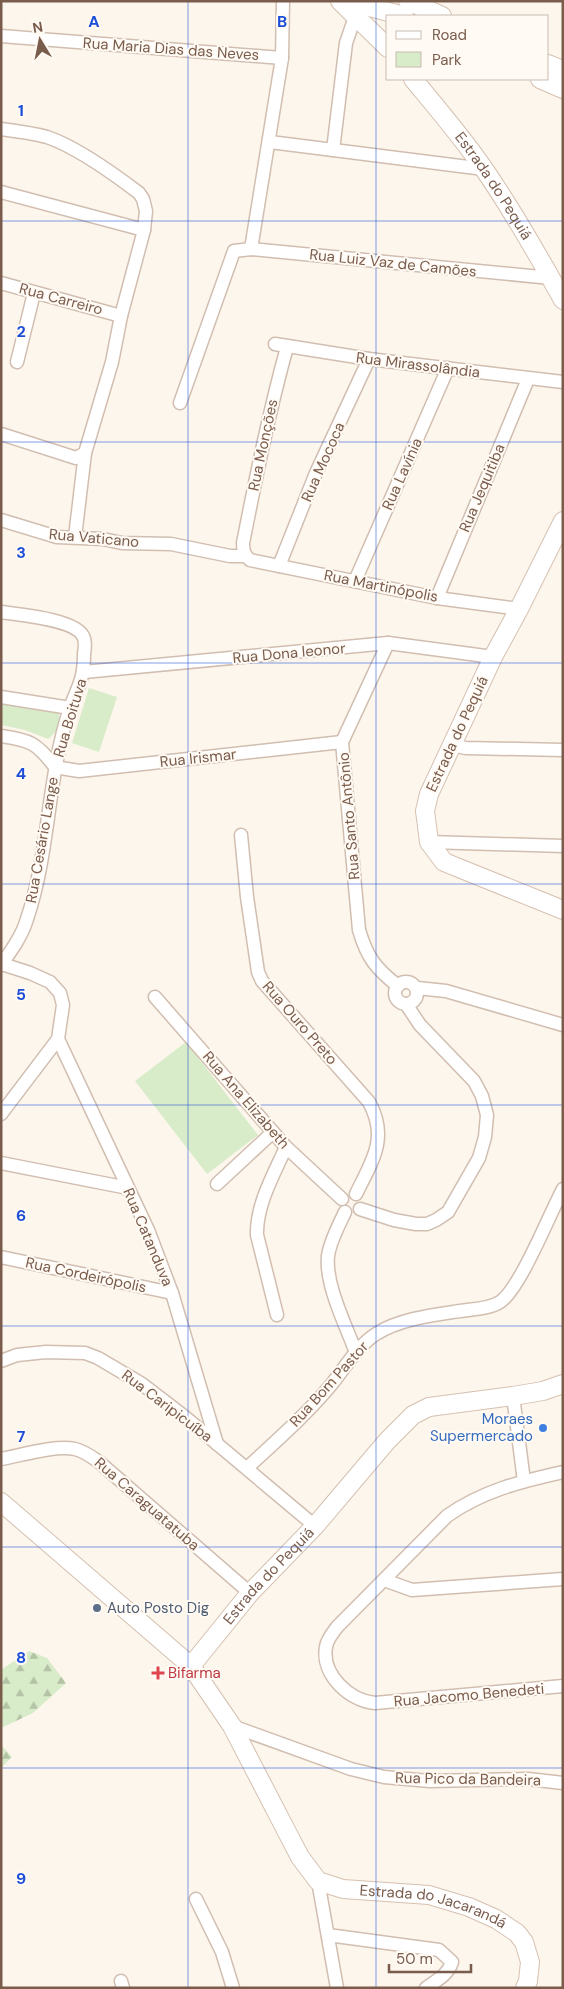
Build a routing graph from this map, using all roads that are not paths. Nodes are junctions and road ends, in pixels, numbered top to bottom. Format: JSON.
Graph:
{"nodes":[{"id":1,"x":283,"y":1,"type":"edge"},
{"id":2,"x":340,"y":1,"type":"edge"},
{"id":3,"x":356,"y":6,"type":"edge"},
{"id":4,"x":399,"y":14,"type":"edge"},
{"id":5,"x":420,"y":15,"type":"edge"},
{"id":6,"x":1,"y":36,"type":"edge"},
{"id":7,"x":384,"y":44,"type":"edge"},
{"id":8,"x":282,"y":58,"type":"junction"},
{"id":9,"x":549,"y":64,"type":"edge"},
{"id":10,"x":563,"y":70,"type":"edge"},
{"id":11,"x":414,"y":80,"type":"edge"},
{"id":12,"x":542,"y":80,"type":"edge"},
{"id":13,"x":563,"y":90,"type":"edge"},
{"id":14,"x":1,"y":129,"type":"edge"},
{"id":15,"x":270,"y":142,"type":"junction"},
{"id":16,"x":333,"y":150,"type":"junction"},
{"id":17,"x":484,"y":169,"type":"junction"},
{"id":18,"x":1,"y":192,"type":"edge"},
{"id":19,"x":144,"y":230,"type":"junction"},
{"id":20,"x":251,"y":249,"type":"junction"},
{"id":21,"x":551,"y":278,"type":"junction"},
{"id":22,"x":1,"y":282,"type":"edge"},
{"id":23,"x":34,"y":293,"type":"junction"},
{"id":24,"x":563,"y":300,"type":"edge"},
{"id":25,"x":121,"y":316,"type":"junction"},
{"id":26,"x":281,"y":346,"type":"joint"},
{"id":27,"x":369,"y":359,"type":"junction"},
{"id":28,"x":17,"y":362,"type":"dead end"},
{"id":29,"x":448,"y":368,"type":"junction"},
{"id":30,"x":528,"y":379,"type":"junction"},
{"id":31,"x":563,"y":382,"type":"edge"},
{"id":32,"x":180,"y":403,"type":"dead end"},
{"id":33,"x":1,"y":434,"type":"edge"},
{"id":34,"x":86,"y":451,"type":"junction"},
{"id":35,"x":1,"y":520,"type":"edge"},
{"id":36,"x":563,"y":520,"type":"edge"},
{"id":37,"x":76,"y":537,"type":"junction"},
{"id":38,"x":558,"y":541,"type":"edge"},
{"id":39,"x":159,"y":543,"type":"joint"},
{"id":40,"x":244,"y":549,"type":"junction"},
{"id":41,"x":279,"y":566,"type":"junction"},
{"id":42,"x":355,"y":581,"type":"junction"},
{"id":43,"x":437,"y":598,"type":"junction"},
{"id":44,"x":519,"y":609,"type":"junction"},
{"id":45,"x":1,"y":612,"type":"edge"},
{"id":46,"x":388,"y":643,"type":"junction"},
{"id":47,"x":493,"y":657,"type":"junction"},
{"id":48,"x":84,"y":672,"type":"junction"},
{"id":49,"x":1,"y":697,"type":"edge"},
{"id":50,"x":70,"y":708,"type":"junction"},
{"id":51,"x":1,"y":736,"type":"edge"},
{"id":52,"x":342,"y":742,"type":"junction"},
{"id":53,"x":451,"y":745,"type":"junction"},
{"id":54,"x":563,"y":750,"type":"edge"},
{"id":55,"x":55,"y":767,"type":"junction"},
{"id":56,"x":240,"y":835,"type":"dead end"},
{"id":57,"x":429,"y":842,"type":"junction"},
{"id":58,"x":563,"y":846,"type":"edge"},
{"id":59,"x":563,"y":910,"type":"edge"},
{"id":60,"x":2,"y":965,"type":"edge"},
{"id":61,"x":398,"y":986,"type":"junction"},
{"id":62,"x":417,"y":988,"type":"junction"},
{"id":63,"x":155,"y":997,"type":"dead end"},
{"id":64,"x":406,"y":1004,"type":"junction"},
{"id":65,"x":563,"y":1025,"type":"edge"},
{"id":66,"x":58,"y":1039,"type":"junction"},
{"id":67,"x":1,"y":1114,"type":"edge"},
{"id":68,"x":273,"y":1132,"type":"junction"},
{"id":69,"x":286,"y":1147,"type":"junction"},
{"id":70,"x":1,"y":1162,"type":"edge"},
{"id":71,"x":217,"y":1184,"type":"dead end"},
{"id":72,"x":128,"y":1188,"type":"junction"},
{"id":73,"x":563,"y":1189,"type":"edge"},
{"id":74,"x":356,"y":1194,"type":"junction"},
{"id":75,"x":343,"y":1205,"type":"junction"},
{"id":76,"x":360,"y":1208,"type":"junction"},
{"id":77,"x":1,"y":1256,"type":"edge"},
{"id":78,"x":172,"y":1293,"type":"junction"},
{"id":79,"x":277,"y":1315,"type":"dead end"},
{"id":80,"x":356,"y":1353,"type":"junction"},
{"id":81,"x":1,"y":1361,"type":"edge"},
{"id":82,"x":563,"y":1384,"type":"edge"},
{"id":83,"x":513,"y":1396,"type":"junction"},
{"id":84,"x":217,"y":1444,"type":"junction"},
{"id":85,"x":1,"y":1459,"type":"edge"},
{"id":86,"x":247,"y":1468,"type":"junction"},
{"id":87,"x":563,"y":1472,"type":"edge"},
{"id":88,"x":524,"y":1481,"type":"junction"},
{"id":89,"x":1,"y":1502,"type":"edge"},
{"id":90,"x":315,"y":1526,"type":"junction"},
{"id":91,"x":563,"y":1579,"type":"edge"},
{"id":92,"x":384,"y":1580,"type":"junction"},
{"id":93,"x":250,"y":1593,"type":"junction"},
{"id":94,"x":190,"y":1666,"type":"junction"},
{"id":95,"x":563,"y":1686,"type":"edge"},
{"id":96,"x":232,"y":1726,"type":"junction"},
{"id":97,"x":563,"y":1783,"type":"edge"},
{"id":98,"x":318,"y":1881,"type":"junction"},
{"id":99,"x":196,"y":1899,"type":"dead end"},
{"id":100,"x":328,"y":1935,"type":"junction"},
{"id":101,"x":233,"y":1988,"type":"edge"},
{"id":102,"x":337,"y":1988,"type":"edge"},
{"id":103,"x":426,"y":1988,"type":"edge"},
{"id":104,"x":525,"y":1988,"type":"edge"}],
"edges":[{"from":1,"to":8,"type":"street"},
{"from":2,"to":3,"type":"main road"},
{"from":3,"to":4,"type":"main road"},
{"from":3,"to":7,"type":"main road"},
{"from":3,"to":16,"type":"street"},
{"from":4,"to":5,"type":"main road"},
{"from":6,"to":8,"type":"street","name":"Rua Maria Dias das Neves"},
{"from":8,"to":15,"type":"street"},
{"from":9,"to":10,"type":"main road"},
{"from":11,"to":17,"type":"main road","name":"Estrada do Pequiá"},
{"from":12,"to":13,"type":"main road"},
{"from":14,"to":19,"type":"street"},
{"from":15,"to":16,"type":"street"},
{"from":15,"to":20,"type":"street"},
{"from":16,"to":17,"type":"street"},
{"from":17,"to":21,"type":"main road","name":"Estrada do Pequiá"},
{"from":18,"to":19,"type":"street"},
{"from":19,"to":25,"type":"street"},
{"from":20,"to":21,"type":"street","name":"Rua Luiz Vaz de Camões"},
{"from":20,"to":32,"type":"street","name":"Rua Luiz Vaz de Camões"},
{"from":21,"to":24,"type":"main road","name":"Estrada do Pequiá"},
{"from":22,"to":23,"type":"street","name":"Rua Carreiro"},
{"from":23,"to":25,"type":"street","name":"Rua Carreiro"},
{"from":23,"to":28,"type":"street"},
{"from":25,"to":34,"type":"street"},
{"from":26,"to":27,"type":"street","name":"Rua Mirassolândia"},
{"from":26,"to":40,"type":"street","name":"Rua Monções"},
{"from":27,"to":29,"type":"street","name":"Rua Mirassolândia"},
{"from":27,"to":41,"type":"street","name":"Rua Mococa"},
{"from":29,"to":30,"type":"street","name":"Rua Mirassolândia"},
{"from":29,"to":42,"type":"street","name":"Rua Lavínia"},
{"from":30,"to":31,"type":"street","name":"Rua Mirassolândia"},
{"from":30,"to":43,"type":"street","name":"Rua Jequitiba"},
{"from":33,"to":34,"type":"street"},
{"from":34,"to":37,"type":"street"},
{"from":35,"to":37,"type":"street","name":"Rua Vaticano"},
{"from":36,"to":38,"type":"main road","name":"Estrada do Pequiá"},
{"from":37,"to":39,"type":"street","name":"Rua Vaticano"},
{"from":38,"to":44,"type":"main road","name":"Estrada do Pequiá"},
{"from":39,"to":40,"type":"street","name":"Rua Martinópolis"},
{"from":40,"to":41,"type":"street","name":"Rua Martinópolis"},
{"from":41,"to":42,"type":"street","name":"Rua Martinópolis"},
{"from":42,"to":43,"type":"street","name":"Rua Martinópolis"},
{"from":43,"to":44,"type":"street","name":"Rua Martinópolis"},
{"from":44,"to":47,"type":"main road","name":"Estrada do Pequiá"},
{"from":45,"to":48,"type":"street","name":"Rua Boituva"},
{"from":46,"to":47,"type":"street","name":"Rua Dona leonor"},
{"from":46,"to":48,"type":"street","name":"Rua Dona leonor"},
{"from":46,"to":52,"type":"street","name":"Rua Santo Antônio"},
{"from":47,"to":53,"type":"main road","name":"Estrada do Pequiá"},
{"from":48,"to":50,"type":"street","name":"Rua Boituva"},
{"from":49,"to":50,"type":"street"},
{"from":50,"to":55,"type":"street","name":"Rua Boituva"},
{"from":51,"to":55,"type":"street"},
{"from":52,"to":55,"type":"street","name":"Rua Irismar"},
{"from":52,"to":61,"type":"street","name":"Rua Santo Antônio"},
{"from":53,"to":54,"type":"street"},
{"from":53,"to":57,"type":"main road","name":"Estrada do Pequiá"},
{"from":55,"to":60,"type":"street","name":"Rua Cesário Lange"},
{"from":56,"to":74,"type":"street","name":"Rua Ouro Preto"},
{"from":57,"to":58,"type":"street"},
{"from":57,"to":59,"type":"main road","name":"Estrada do Pequiá"},
{"from":60,"to":66,"type":"street"},
{"from":61,"to":62,"type":"street"},
{"from":61,"to":64,"type":"street"},
{"from":62,"to":64,"type":"street"},
{"from":62,"to":65,"type":"street"},
{"from":63,"to":68,"type":"street","name":"Rua Ana Elizabeth"},
{"from":64,"to":76,"type":"street"},
{"from":66,"to":67,"type":"street"},
{"from":66,"to":72,"type":"street","name":"Rua Catanduva"},
{"from":68,"to":69,"type":"street","name":"Rua Ana Elizabeth"},
{"from":68,"to":71,"type":"street"},
{"from":69,"to":75,"type":"street","name":"Rua Ana Elizabeth"},
{"from":69,"to":79,"type":"street"},
{"from":70,"to":72,"type":"street"},
{"from":72,"to":78,"type":"street","name":"Rua Catanduva"},
{"from":73,"to":80,"type":"street","name":"Rua Bom Pastor"},
{"from":74,"to":75,"type":"street"},
{"from":74,"to":76,"type":"street"},
{"from":75,"to":76,"type":"street"},
{"from":75,"to":80,"type":"street"},
{"from":77,"to":78,"type":"street","name":"Rua Cordeirópolis"},
{"from":78,"to":84,"type":"street","name":"Rua Catanduva"},
{"from":80,"to":86,"type":"street","name":"Rua Bom Pastor"},
{"from":81,"to":84,"type":"street","name":"Rua Caripicuíba"},
{"from":82,"to":83,"type":"main road","name":"Estrada do Pequiá"},
{"from":83,"to":88,"type":"street"},
{"from":83,"to":90,"type":"main road","name":"Estrada do Pequiá"},
{"from":84,"to":86,"type":"street","name":"Rua Caripicuíba"},
{"from":85,"to":93,"type":"street","name":"Rua Caraguatatuba"},
{"from":86,"to":90,"type":"street","name":"Rua Caripicuíba"},
{"from":87,"to":88,"type":"street"},
{"from":88,"to":92,"type":"street"},
{"from":89,"to":94,"type":"main road"},
{"from":90,"to":93,"type":"main road","name":"Estrada do Pequiá"},
{"from":91,"to":92,"type":"street"},
{"from":92,"to":95,"type":"street","name":"Rua Jacomo Benedeti"},
{"from":93,"to":94,"type":"main road","name":"Estrada do Pequiá"},
{"from":94,"to":96,"type":"main road"},
{"from":96,"to":97,"type":"street","name":"Rua Pico da Bandeira"},
{"from":96,"to":98,"type":"main road"},
{"from":98,"to":100,"type":"street"},
{"from":98,"to":104,"type":"main road","name":"Estrada do Jacarandá"},
{"from":99,"to":101,"type":"street"},
{"from":100,"to":102,"type":"street"},
{"from":100,"to":103,"type":"street"}]}
